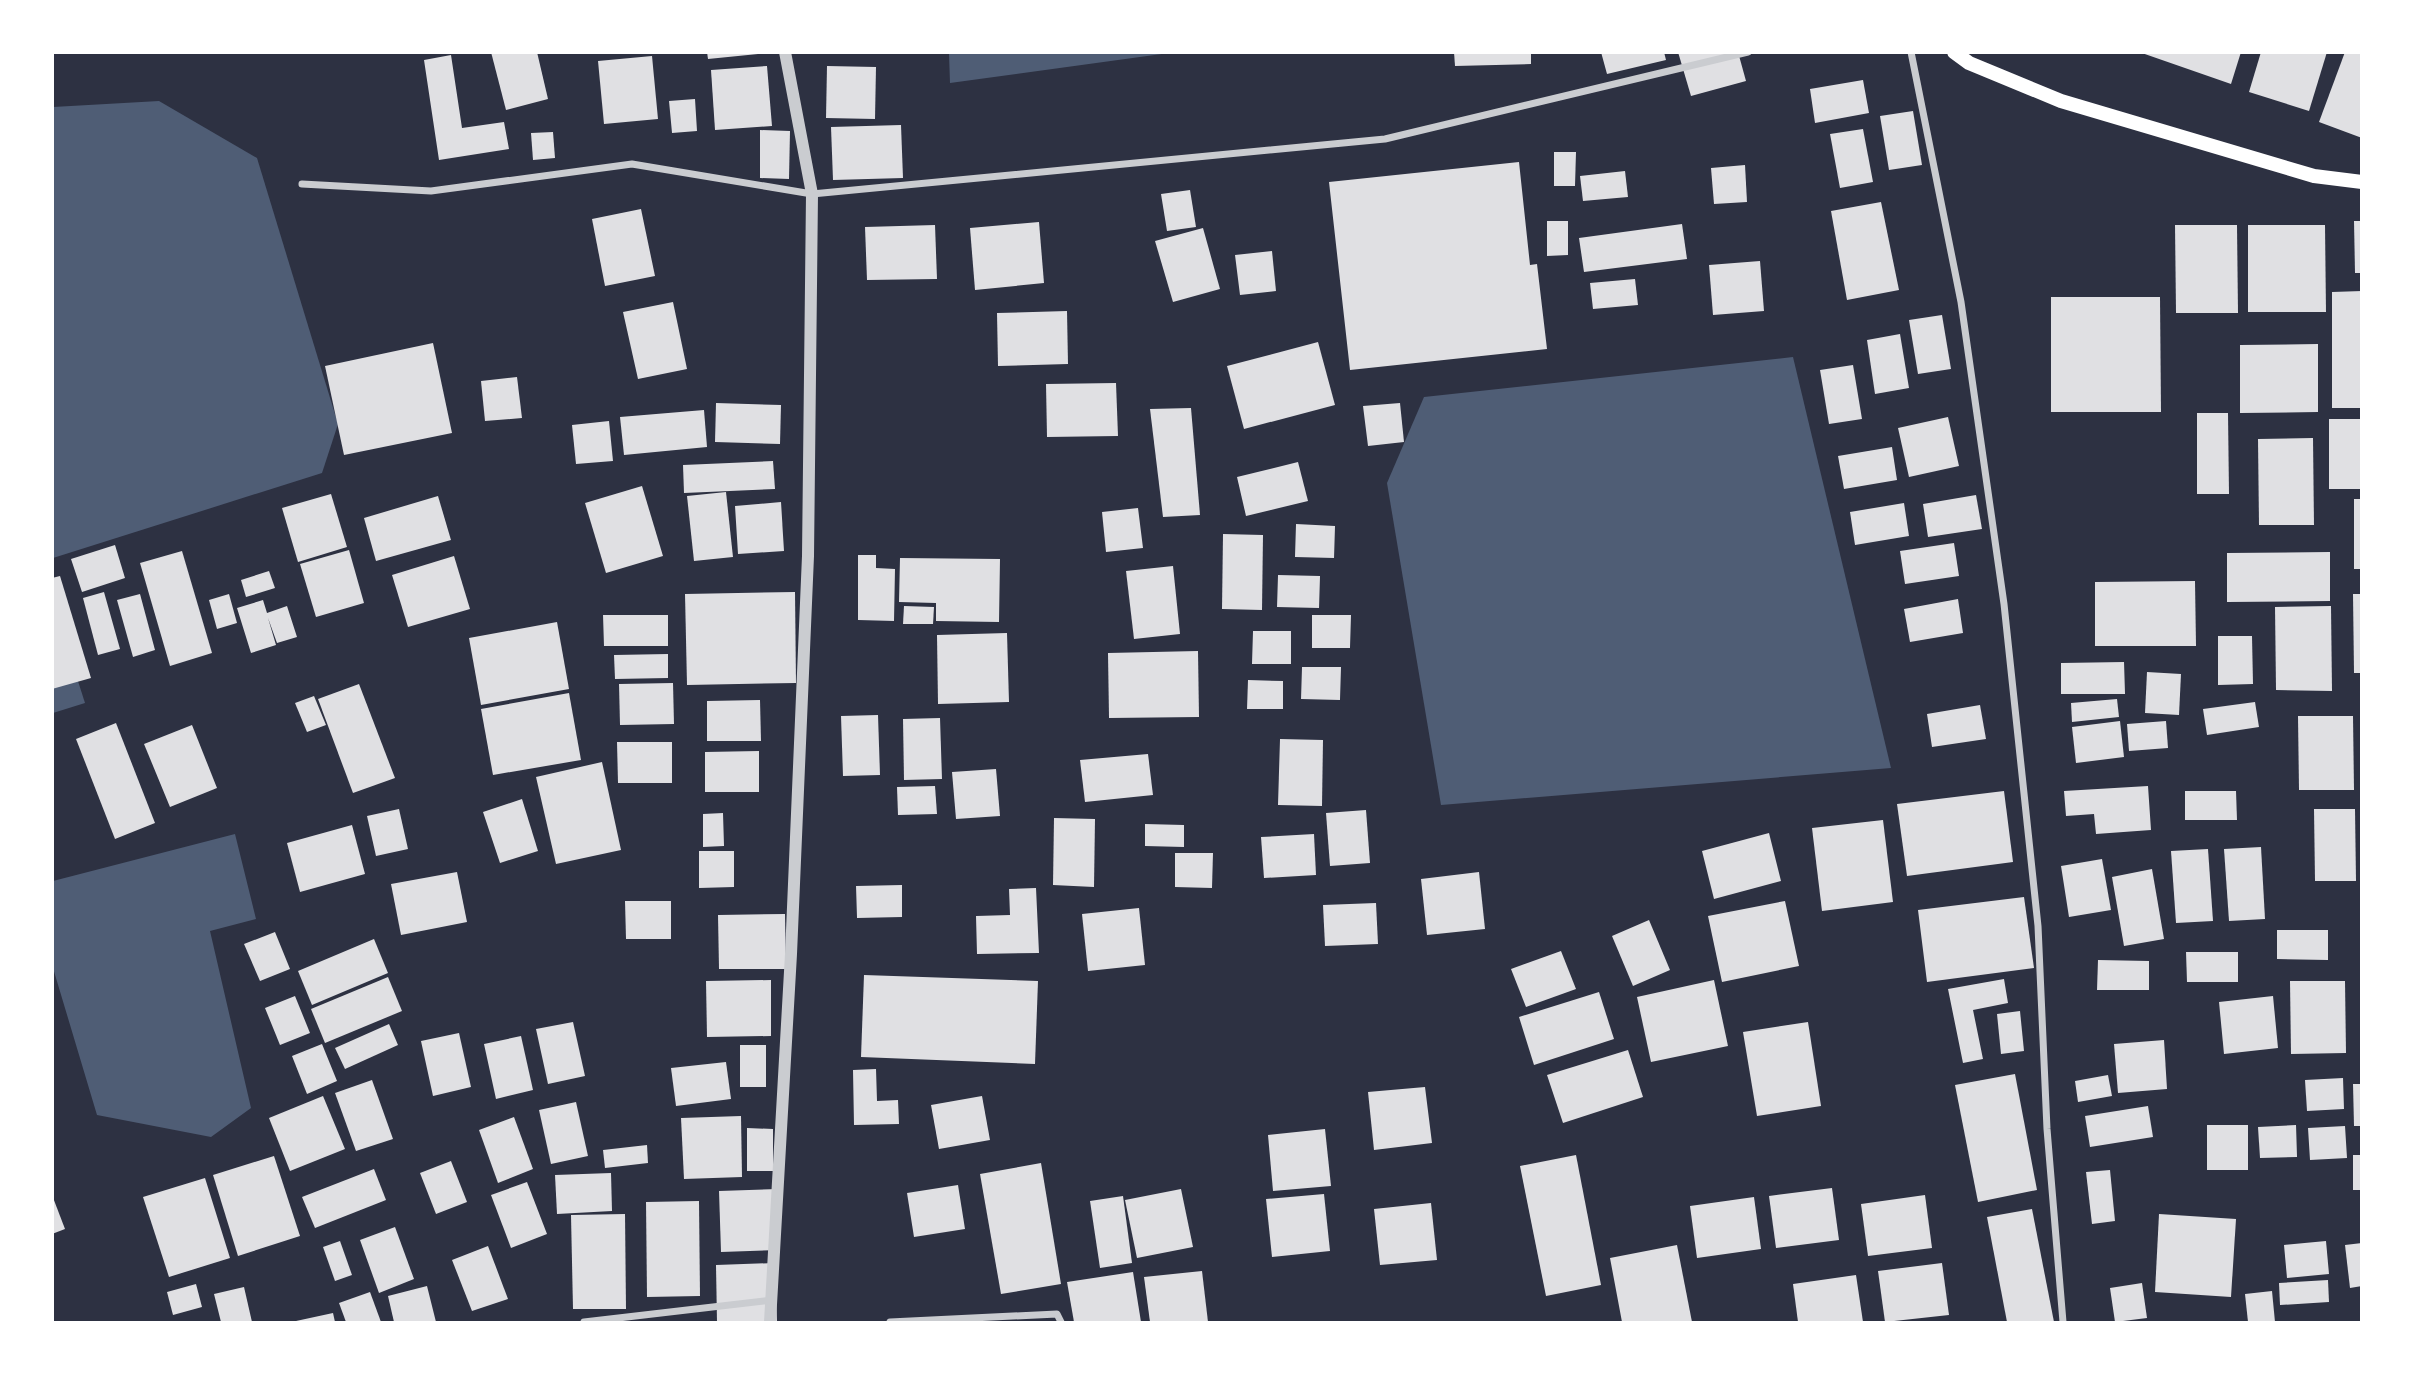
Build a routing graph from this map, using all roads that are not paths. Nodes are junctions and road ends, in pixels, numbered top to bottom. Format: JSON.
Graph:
{"nodes":[{"id":1,"x":785,"y":52,"type":"edge"},
{"id":2,"x":1748,"y":52,"type":"edge"},
{"id":3,"x":1911,"y":52,"type":"edge"},
{"id":4,"x":1954,"y":52,"type":"edge"},
{"id":5,"x":2361,"y":183,"type":"edge"},
{"id":6,"x":302,"y":184,"type":"dead end"},
{"id":7,"x":812,"y":194,"type":"junction"},
{"id":8,"x":772,"y":1300,"type":"junction"},
{"id":9,"x":584,"y":1322,"type":"edge"},
{"id":10,"x":770,"y":1322,"type":"edge"},
{"id":11,"x":890,"y":1322,"type":"edge"},
{"id":12,"x":1061,"y":1322,"type":"edge"},
{"id":13,"x":2063,"y":1322,"type":"edge"}],
"edges":[{"from":1,"to":7,"type":"street"},
{"from":2,"to":7,"type":"street"},
{"from":3,"to":13,"type":"street"},
{"from":4,"to":5,"type":"main road"},
{"from":6,"to":7,"type":"street"},
{"from":7,"to":8,"type":"street"},
{"from":8,"to":9,"type":"street"},
{"from":8,"to":10,"type":"street"},
{"from":11,"to":12,"type":"street"}]}
